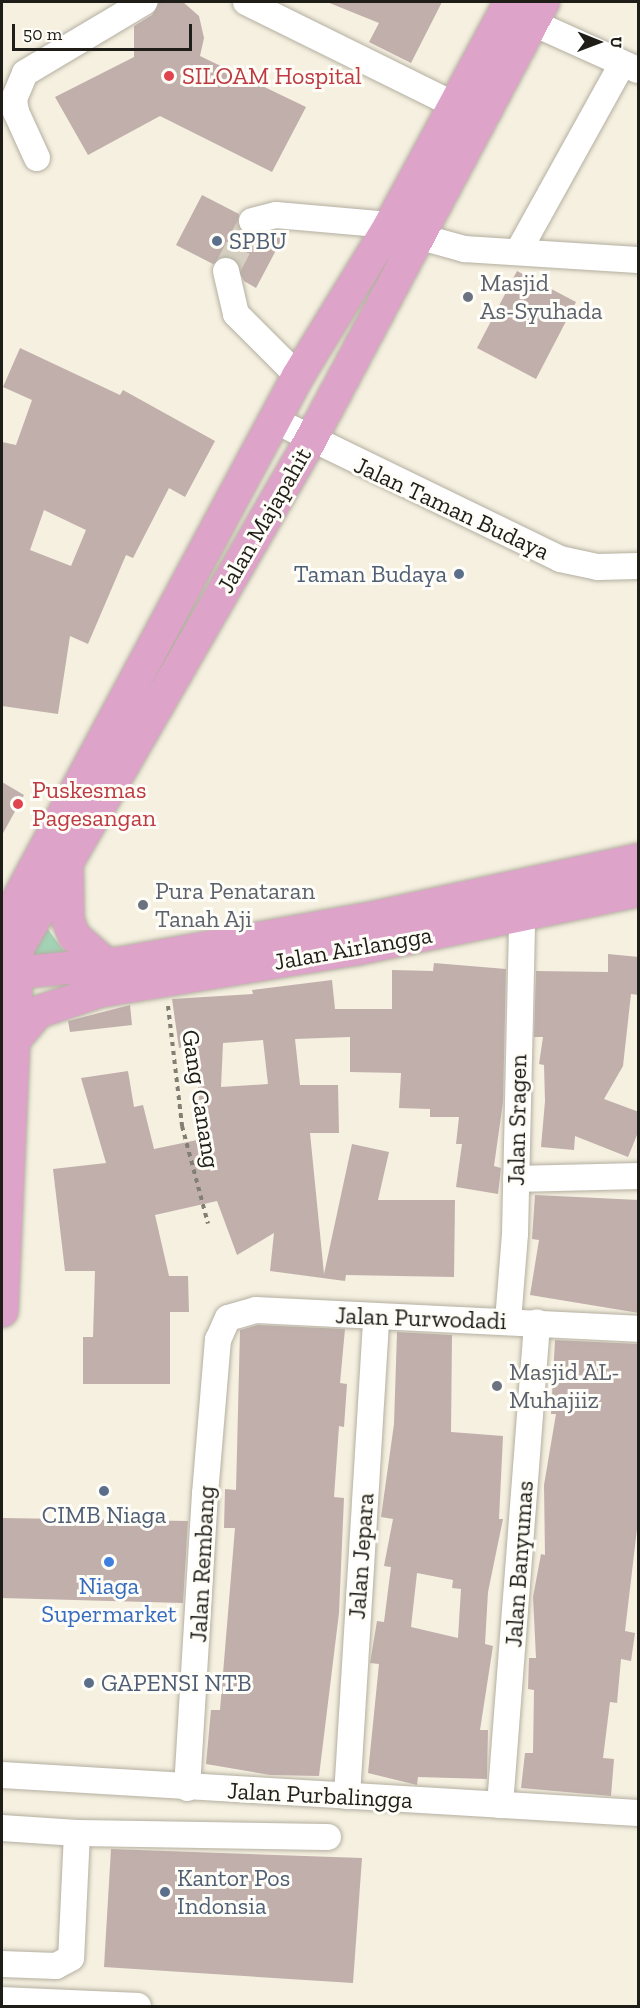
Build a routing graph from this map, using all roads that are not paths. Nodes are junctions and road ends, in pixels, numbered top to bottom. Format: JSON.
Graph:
{"nodes":[{"id":1,"x":144,"y":2,"type":"edge"},
{"id":2,"x":246,"y":2,"type":"edge"},
{"id":3,"x":522,"y":16,"type":"edge"},
{"id":4,"x":630,"y":67,"type":"edge"},
{"id":5,"x":452,"y":104,"type":"junction"},
{"id":6,"x":37,"y":158,"type":"dead end"},
{"id":7,"x":252,"y":221,"type":"dead end"},
{"id":8,"x":390,"y":225,"type":"junction"},
{"id":9,"x":421,"y":237,"type":"junction"},
{"id":10,"x":519,"y":250,"type":"junction"},
{"id":11,"x":639,"y":260,"type":"edge"},
{"id":12,"x":226,"y":271,"type":"tunnel mouth"},
{"id":13,"x":298,"y":376,"type":"junction"},
{"id":14,"x":274,"y":420,"type":"junction"},
{"id":15,"x":310,"y":441,"type":"junction"},
{"id":16,"x":639,"y":566,"type":"edge"},
{"id":17,"x":68,"y":856,"type":"junction"},
{"id":18,"x":639,"y":860,"type":"edge"},
{"id":19,"x":639,"y":891,"type":"edge"},
{"id":20,"x":522,"y":918,"type":"junction"},
{"id":21,"x":2,"y":929,"type":"edge"},
{"id":22,"x":110,"y":973,"type":"junction"},
{"id":23,"x":7,"y":987,"type":"edge"},
{"id":24,"x":12,"y":1043,"type":"junction"},
{"id":25,"x":639,"y":1176,"type":"edge"},
{"id":26,"x":516,"y":1179,"type":"junction"},
{"id":27,"x":2,"y":1311,"type":"edge"},
{"id":28,"x":376,"y":1317,"type":"junction"},
{"id":29,"x":508,"y":1321,"type":"junction"},
{"id":30,"x":537,"y":1322,"type":"junction"},
{"id":31,"x":639,"y":1329,"type":"edge"},
{"id":32,"x":218,"y":1341,"type":"joint"},
{"id":33,"x":2,"y":1775,"type":"edge"},
{"id":34,"x":187,"y":1788,"type":"junction"},
{"id":35,"x":347,"y":1796,"type":"junction"},
{"id":36,"x":500,"y":1805,"type":"junction"},
{"id":37,"x":639,"y":1814,"type":"edge"},
{"id":38,"x":2,"y":1828,"type":"edge"},
{"id":39,"x":77,"y":1833,"type":"junction"},
{"id":40,"x":328,"y":1837,"type":"dead end"},
{"id":41,"x":2,"y":1964,"type":"edge"},
{"id":42,"x":2,"y":2000,"type":"edge"},
{"id":43,"x":138,"y":2007,"type":"edge"}],
"edges":[{"from":1,"to":6,"type":"street"},
{"from":2,"to":5,"type":"street"},
{"from":3,"to":4,"type":"street"},
{"from":3,"to":5,"type":"main road","name":"Jalan Majapahit"},
{"from":3,"to":9,"type":"main road","name":"Jalan Majapahit"},
{"from":4,"to":10,"type":"street"},
{"from":5,"to":8,"type":"main road","name":"Jalan Majapahit"},
{"from":7,"to":8,"type":"street"},
{"from":8,"to":13,"type":"main road","name":"Jalan Majapahit"},
{"from":9,"to":10,"type":"street"},
{"from":9,"to":15,"type":"main road","name":"Jalan Majapahit"},
{"from":10,"to":11,"type":"street"},
{"from":12,"to":13,"type":"street"},
{"from":13,"to":14,"type":"main road","name":"Jalan Majapahit"},
{"from":14,"to":15,"type":"street","name":"Jalan Taman Budaya"},
{"from":14,"to":21,"type":"main road","name":"Jalan Majapahit"},
{"from":15,"to":16,"type":"street","name":"Jalan Taman Budaya"},
{"from":15,"to":17,"type":"main road","name":"Jalan Majapahit"},
{"from":17,"to":22,"type":"main road"},
{"from":17,"to":23,"type":"main road","name":"Jalan Majapahit"},
{"from":18,"to":22,"type":"main road","name":"Jalan Airlangga"},
{"from":19,"to":20,"type":"main road","name":"Jalan Airlangga"},
{"from":20,"to":22,"type":"main road","name":"Jalan Airlangga"},
{"from":20,"to":26,"type":"street","name":"Jalan Sragen"},
{"from":22,"to":23,"type":"main road"},
{"from":22,"to":24,"type":"main road","name":"Jalan Airlangga"},
{"from":23,"to":24,"type":"main road","name":"Jalan Majapahit"},
{"from":24,"to":27,"type":"main road","name":"Jalan Majapahit"},
{"from":25,"to":26,"type":"street"},
{"from":26,"to":29,"type":"street","name":"Jalan Sragen"},
{"from":28,"to":29,"type":"street","name":"Jalan Purwodadi"},
{"from":28,"to":32,"type":"street","name":"Jalan Purwodadi"},
{"from":28,"to":35,"type":"street","name":"Jalan Jepara"},
{"from":29,"to":30,"type":"street","name":"Jalan Purwodadi"},
{"from":30,"to":31,"type":"street","name":"Jalan Purwodadi"},
{"from":30,"to":36,"type":"street","name":"Jalan Banyumas"},
{"from":32,"to":34,"type":"street","name":"Jalan Rembang"},
{"from":33,"to":34,"type":"street","name":"Jalan Purbalingga"},
{"from":34,"to":35,"type":"street","name":"Jalan Purbalingga"},
{"from":35,"to":36,"type":"street","name":"Jalan Purbalingga"},
{"from":36,"to":37,"type":"street","name":"Jalan Purbalingga"},
{"from":38,"to":39,"type":"street"},
{"from":39,"to":40,"type":"street"},
{"from":39,"to":41,"type":"street"},
{"from":42,"to":43,"type":"street"}]}
